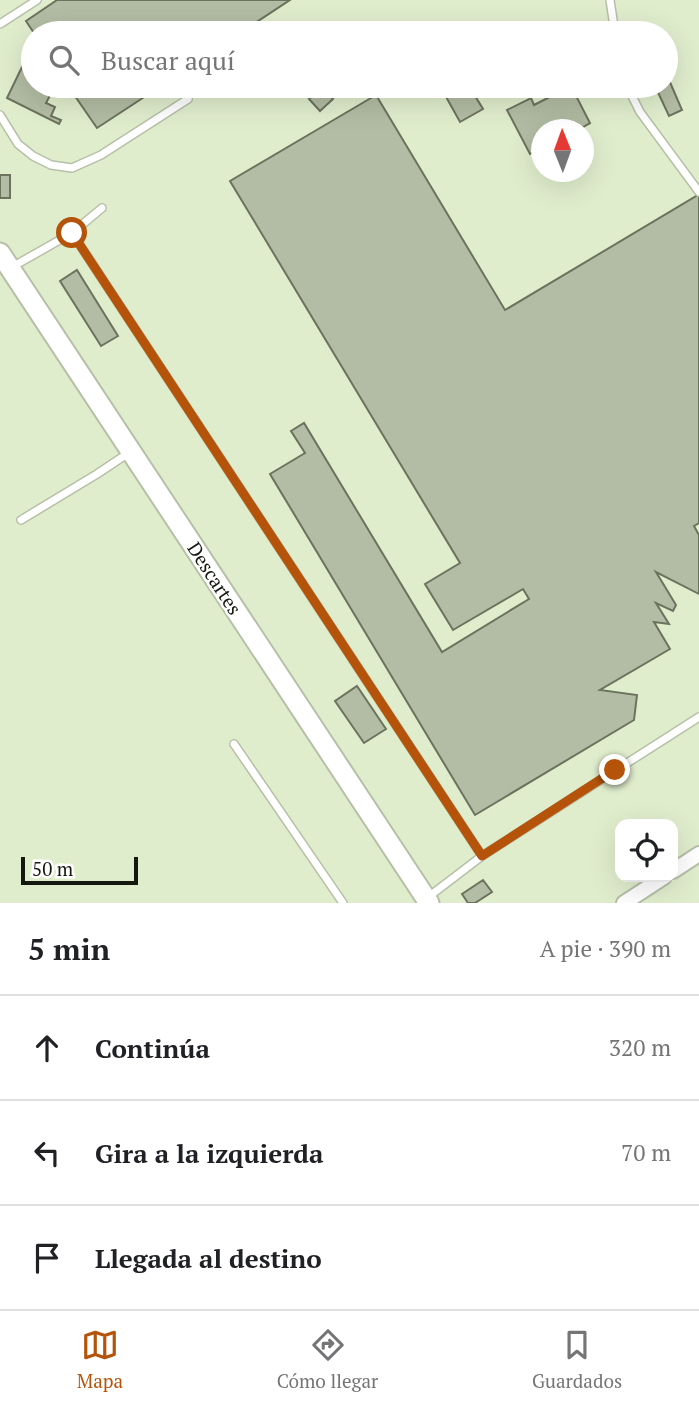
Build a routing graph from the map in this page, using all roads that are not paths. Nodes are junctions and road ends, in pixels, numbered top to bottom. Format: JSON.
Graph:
{"nodes":[{"id":1,"x":37,"y":0,"type":"edge"},
{"id":2,"x":610,"y":0,"type":"edge"},
{"id":3,"x":613,"y":21,"type":"edge"},
{"id":4,"x":0,"y":24,"type":"edge"},
{"id":5,"x":633,"y":98,"type":"edge"},
{"id":6,"x":188,"y":99,"type":"dead end"},
{"id":7,"x":0,"y":116,"type":"edge"},
{"id":8,"x":699,"y":192,"type":"edge"},
{"id":9,"x":102,"y":208,"type":"dead end"},
{"id":10,"x":72,"y":233,"type":"junction"},
{"id":11,"x":5,"y":261,"type":"edge"},
{"id":12,"x":132,"y":450,"type":"junction"},
{"id":13,"x":21,"y":520,"type":"dead end"},
{"id":14,"x":699,"y":717,"type":"edge"},
{"id":15,"x":234,"y":744,"type":"dead end"},
{"id":16,"x":699,"y":853,"type":"edge"},
{"id":17,"x":482,"y":856,"type":"junction"},
{"id":18,"x":678,"y":868,"type":"edge"},
{"id":19,"x":656,"y":882,"type":"edge"},
{"id":20,"x":428,"y":901,"type":"edge"},
{"id":21,"x":343,"y":903,"type":"edge"},
{"id":22,"x":624,"y":903,"type":"edge"}],
"edges":[{"from":1,"to":4,"type":"lane"},
{"from":2,"to":3,"type":"lane"},
{"from":5,"to":8,"type":"lane"},
{"from":6,"to":7,"type":"lane"},
{"from":9,"to":10,"type":"lane"},
{"from":10,"to":11,"type":"lane"},
{"from":10,"to":17,"type":"lane"},
{"from":11,"to":12,"type":"street","name":"Descartes"},
{"from":12,"to":13,"type":"lane"},
{"from":12,"to":20,"type":"street","name":"Descartes"},
{"from":14,"to":17,"type":"lane"},
{"from":15,"to":21,"type":"lane"},
{"from":16,"to":18,"type":"street"},
{"from":17,"to":20,"type":"lane"},
{"from":19,"to":22,"type":"street"}]}
